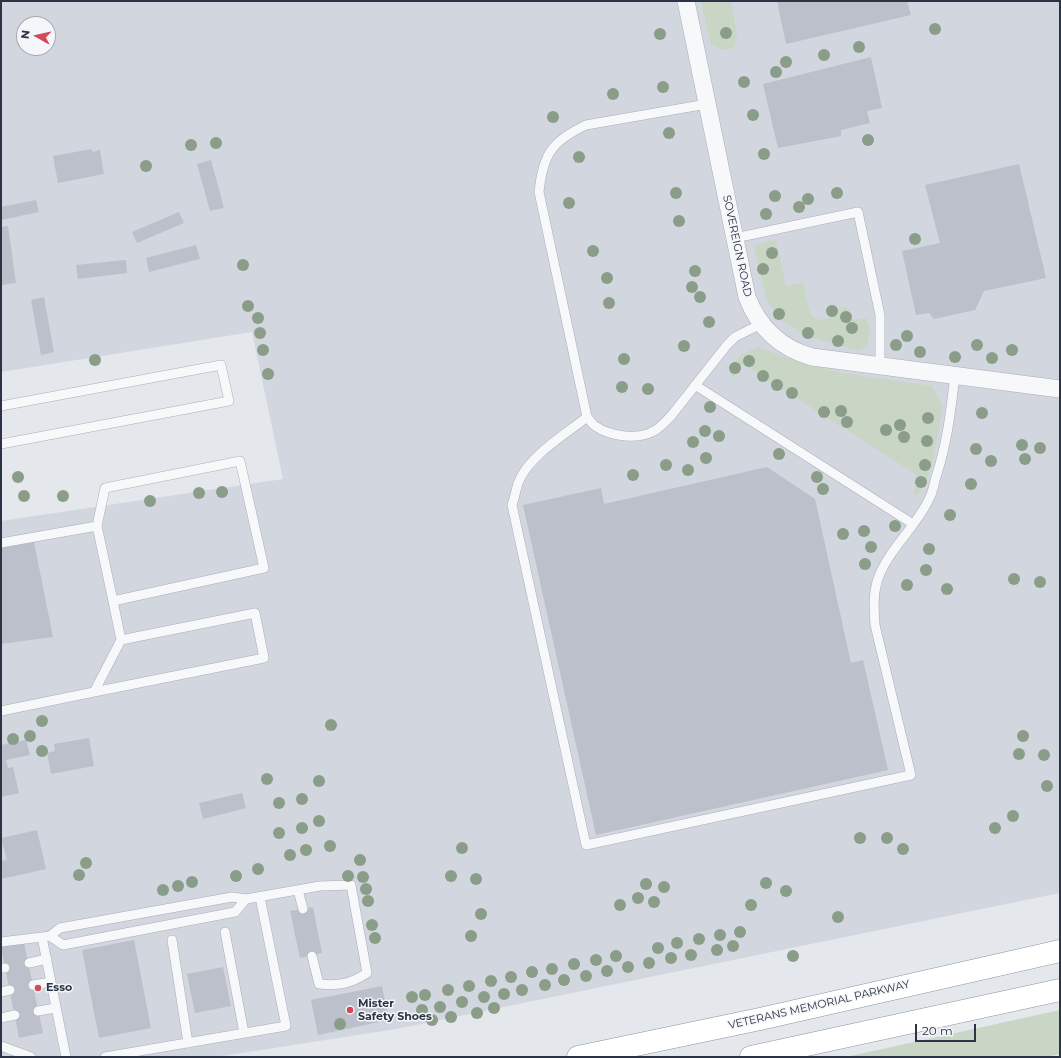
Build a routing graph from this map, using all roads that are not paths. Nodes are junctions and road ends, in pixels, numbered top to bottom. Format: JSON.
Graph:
{"nodes":[{"id":1,"x":686,"y":1,"type":"edge"},
{"id":2,"x":707,"y":104,"type":"junction"},
{"id":3,"x":735,"y":238,"type":"junction"},
{"id":4,"x":761,"y":324,"type":"junction"},
{"id":5,"x":880,"y":366,"type":"junction"},
{"id":6,"x":955,"y":375,"type":"junction"},
{"id":7,"x":695,"y":386,"type":"junction"},
{"id":8,"x":1060,"y":389,"type":"edge"},
{"id":9,"x":1,"y":406,"type":"edge"},
{"id":10,"x":587,"y":417,"type":"junction"},
{"id":11,"x":1,"y":444,"type":"edge"},
{"id":12,"x":913,"y":524,"type":"junction"},
{"id":13,"x":97,"y":526,"type":"junction"},
{"id":14,"x":1,"y":543,"type":"edge"},
{"id":15,"x":113,"y":601,"type":"junction"},
{"id":16,"x":121,"y":640,"type":"junction"},
{"id":17,"x":94,"y":692,"type":"junction"},
{"id":18,"x":1,"y":711,"type":"edge"},
{"id":19,"x":298,"y":890,"type":"junction"},
{"id":20,"x":260,"y":897,"type":"junction"},
{"id":21,"x":246,"y":899,"type":"junction"},
{"id":22,"x":303,"y":909,"type":"dead end"},
{"id":23,"x":225,"y":932,"type":"dead end"},
{"id":24,"x":46,"y":936,"type":"junction"},
{"id":25,"x":172,"y":940,"type":"dead end"},
{"id":26,"x":1,"y":942,"type":"edge"},
{"id":27,"x":1060,"y":950,"type":"edge"},
{"id":28,"x":312,"y":956,"type":"dead end"},
{"id":29,"x":47,"y":959,"type":"junction"},
{"id":30,"x":29,"y":963,"type":"dead end"},
{"id":31,"x":51,"y":982,"type":"junction"},
{"id":32,"x":33,"y":985,"type":"dead end"},
{"id":33,"x":1060,"y":990,"type":"edge"},
{"id":34,"x":56,"y":1008,"type":"junction"},
{"id":35,"x":38,"y":1011,"type":"dead end"},
{"id":36,"x":15,"y":1016,"type":"dead end"},
{"id":37,"x":1,"y":1018,"type":"edge"},
{"id":38,"x":244,"y":1033,"type":"junction"},
{"id":39,"x":188,"y":1043,"type":"junction"},
{"id":40,"x":1,"y":1046,"type":"edge"},
{"id":41,"x":31,"y":1057,"type":"edge"},
{"id":42,"x":66,"y":1057,"type":"edge"},
{"id":43,"x":105,"y":1057,"type":"edge"},
{"id":44,"x":578,"y":1057,"type":"edge"},
{"id":45,"x":751,"y":1057,"type":"edge"}],
"edges":[{"from":1,"to":2,"type":"street","name":"SOVEREIGN ROAD"},
{"from":2,"to":3,"type":"street","name":"SOVEREIGN ROAD"},
{"from":2,"to":10,"type":"lane"},
{"from":3,"to":4,"type":"street","name":"SOVEREIGN ROAD"},
{"from":3,"to":5,"type":"lane"},
{"from":4,"to":5,"type":"street","name":"SOVEREIGN ROAD"},
{"from":4,"to":7,"type":"lane"},
{"from":5,"to":6,"type":"street","name":"SOVEREIGN ROAD"},
{"from":6,"to":8,"type":"street","name":"SOVEREIGN ROAD"},
{"from":6,"to":12,"type":"lane"},
{"from":7,"to":10,"type":"lane"},
{"from":7,"to":12,"type":"lane"},
{"from":9,"to":11,"type":"lane"},
{"from":10,"to":12,"type":"lane"},
{"from":13,"to":14,"type":"lane"},
{"from":13,"to":15,"type":"lane"},
{"from":13,"to":15,"type":"lane"},
{"from":15,"to":16,"type":"lane"},
{"from":16,"to":17,"type":"lane"},
{"from":16,"to":17,"type":"lane"},
{"from":17,"to":18,"type":"lane"},
{"from":19,"to":20,"type":"lane"},
{"from":19,"to":22,"type":"lane"},
{"from":19,"to":28,"type":"lane"},
{"from":20,"to":21,"type":"lane"},
{"from":20,"to":38,"type":"lane"},
{"from":21,"to":24,"type":"lane"},
{"from":21,"to":24,"type":"lane"},
{"from":23,"to":38,"type":"lane"},
{"from":24,"to":26,"type":"lane"},
{"from":24,"to":29,"type":"lane"},
{"from":25,"to":39,"type":"lane"},
{"from":27,"to":44,"type":"highway","name":"VETERANS MEMORIAL PARKWAY"},
{"from":29,"to":30,"type":"lane"},
{"from":29,"to":31,"type":"lane"},
{"from":31,"to":32,"type":"lane"},
{"from":31,"to":34,"type":"lane"},
{"from":33,"to":45,"type":"highway"},
{"from":34,"to":35,"type":"lane"},
{"from":34,"to":42,"type":"lane"},
{"from":36,"to":37,"type":"lane"},
{"from":38,"to":39,"type":"lane"},
{"from":39,"to":43,"type":"lane"},
{"from":40,"to":41,"type":"lane"}]}
